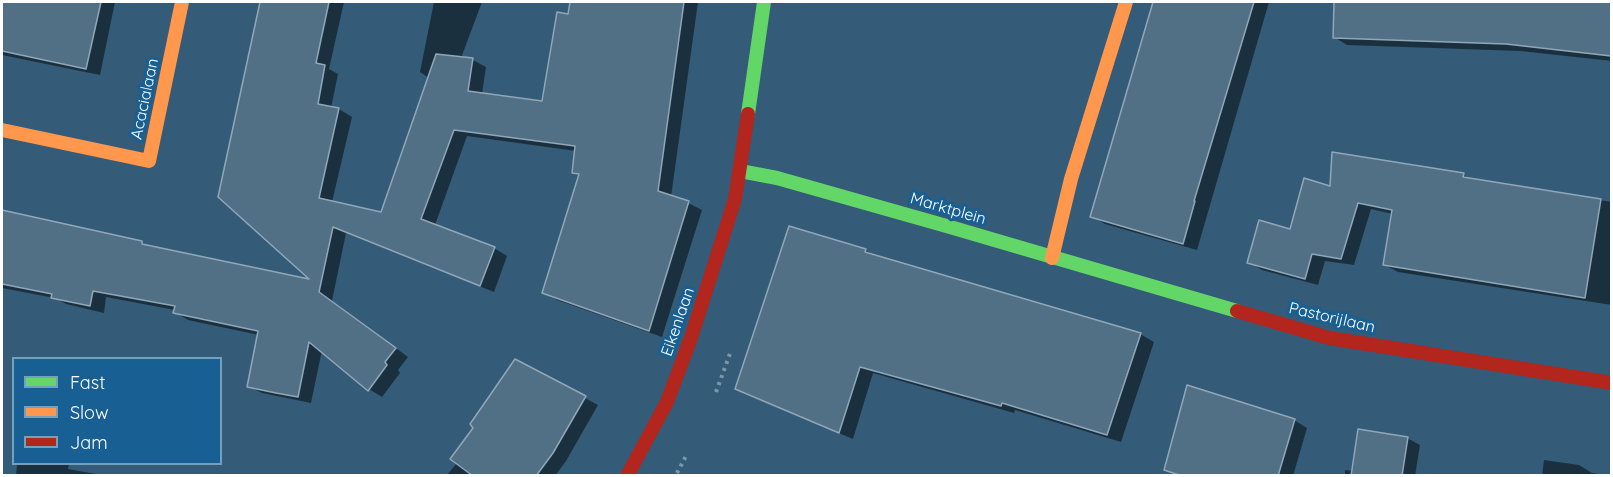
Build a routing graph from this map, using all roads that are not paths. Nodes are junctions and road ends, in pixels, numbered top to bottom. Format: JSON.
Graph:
{"nodes":[{"id":1,"x":182,"y":2,"type":"edge"},
{"id":2,"x":764,"y":2,"type":"edge"},
{"id":3,"x":1126,"y":2,"type":"edge"},
{"id":4,"x":2,"y":130,"type":"edge"},
{"id":5,"x":740,"y":171,"type":"junction"},
{"id":6,"x":1052,"y":258,"type":"junction"},
{"id":7,"x":1611,"y":383,"type":"edge"},
{"id":8,"x":627,"y":476,"type":"edge"}],
"edges":[{"from":1,"to":4,"type":"street","name":"Acacialaan"},
{"from":2,"to":5,"type":"street"},
{"from":3,"to":6,"type":"street"},
{"from":5,"to":6,"type":"street","name":"Marktplein"},
{"from":5,"to":8,"type":"street","name":"Eikenlaan"},
{"from":6,"to":7,"type":"street","name":"Pastorijlaan"}]}
